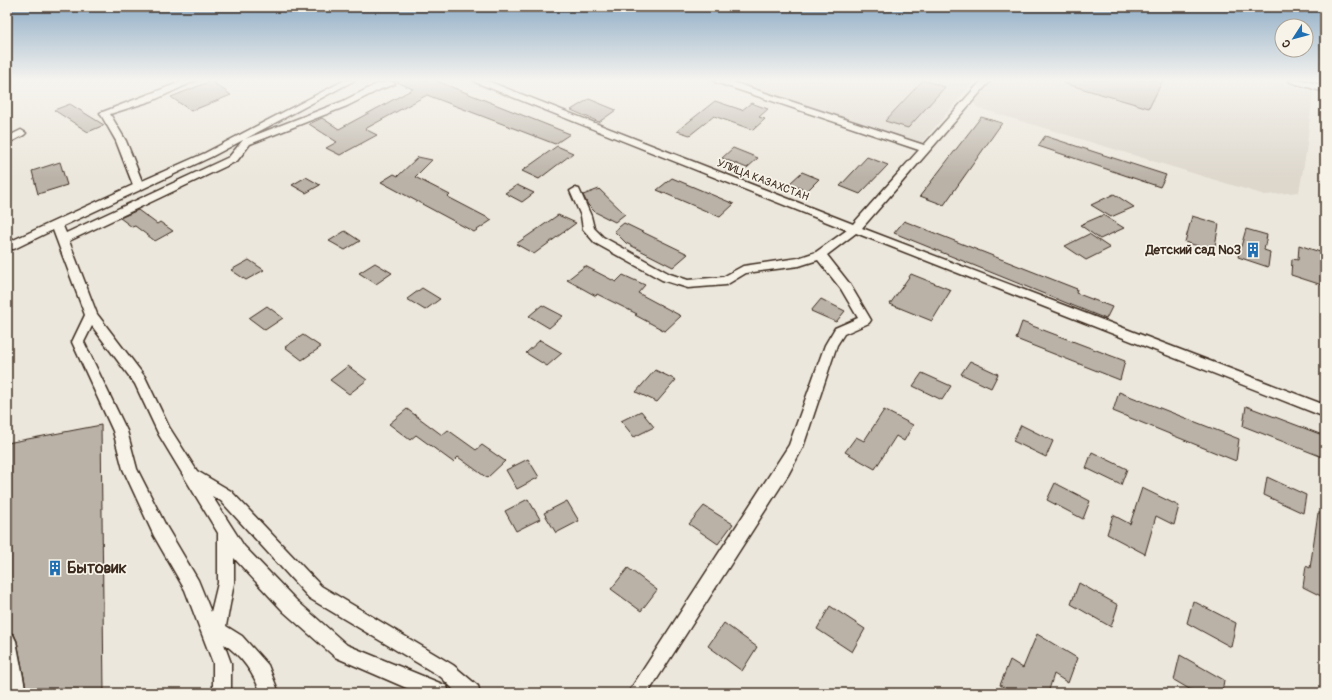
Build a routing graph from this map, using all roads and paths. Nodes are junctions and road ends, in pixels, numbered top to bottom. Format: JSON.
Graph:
{"nodes":[{"id":1,"x":106,"y":113,"type":"edge"},
{"id":2,"x":289,"y":113,"type":"edge"},
{"id":3,"x":320,"y":113,"type":"edge"},
{"id":4,"x":561,"y":113,"type":"edge"},
{"id":5,"x":816,"y":113,"type":"edge"},
{"id":6,"x":958,"y":113,"type":"edge"},
{"id":7,"x":21,"y":133,"type":"dead end"},
{"id":8,"x":7,"y":142,"type":"edge"},
{"id":9,"x":925,"y":149,"type":"junction"},
{"id":10,"x":139,"y":187,"type":"junction"},
{"id":11,"x":576,"y":191,"type":"dead end"},
{"id":12,"x":57,"y":225,"type":"junction"},
{"id":13,"x":855,"y":229,"type":"junction"},
{"id":14,"x":63,"y":239,"type":"junction"},
{"id":15,"x":8,"y":246,"type":"edge"},
{"id":16,"x":820,"y":255,"type":"junction"},
{"id":17,"x":91,"y":315,"type":"junction"},
{"id":18,"x":1325,"y":412,"type":"edge"},
{"id":19,"x":191,"y":475,"type":"junction"},
{"id":20,"x":226,"y":531,"type":"junction"},
{"id":21,"x":216,"y":638,"type":"junction"},
{"id":22,"x":7,"y":641,"type":"edge"},
{"id":23,"x":17,"y":693,"type":"edge"},
{"id":24,"x":222,"y":693,"type":"edge"},
{"id":25,"x":270,"y":693,"type":"edge"},
{"id":26,"x":440,"y":693,"type":"edge"},
{"id":27,"x":471,"y":693,"type":"edge"},
{"id":28,"x":637,"y":693,"type":"edge"}],
"edges":[{"from":1,"to":10,"type":"street"},
{"from":2,"to":10,"type":"street"},
{"from":3,"to":14,"type":"street"},
{"from":4,"to":13,"type":"street","name":"УЛИЦА КАЗАХСТАН"},
{"from":5,"to":9,"type":"street"},
{"from":6,"to":9,"type":"street"},
{"from":7,"to":8,"type":"street"},
{"from":9,"to":13,"type":"street"},
{"from":10,"to":12,"type":"street"},
{"from":11,"to":16,"type":"street"},
{"from":12,"to":14,"type":"street"},
{"from":12,"to":15,"type":"street"},
{"from":13,"to":16,"type":"street"},
{"from":13,"to":18,"type":"street","name":"УЛИЦА КАЗАХСТАН"},
{"from":14,"to":17,"type":"street"},
{"from":16,"to":28,"type":"street"},
{"from":17,"to":19,"type":"street"},
{"from":17,"to":21,"type":"street"},
{"from":19,"to":20,"type":"street"},
{"from":19,"to":27,"type":"street"},
{"from":20,"to":21,"type":"street"},
{"from":20,"to":26,"type":"street"},
{"from":21,"to":24,"type":"street"},
{"from":21,"to":25,"type":"street"},
{"from":22,"to":23,"type":"street"}]}
